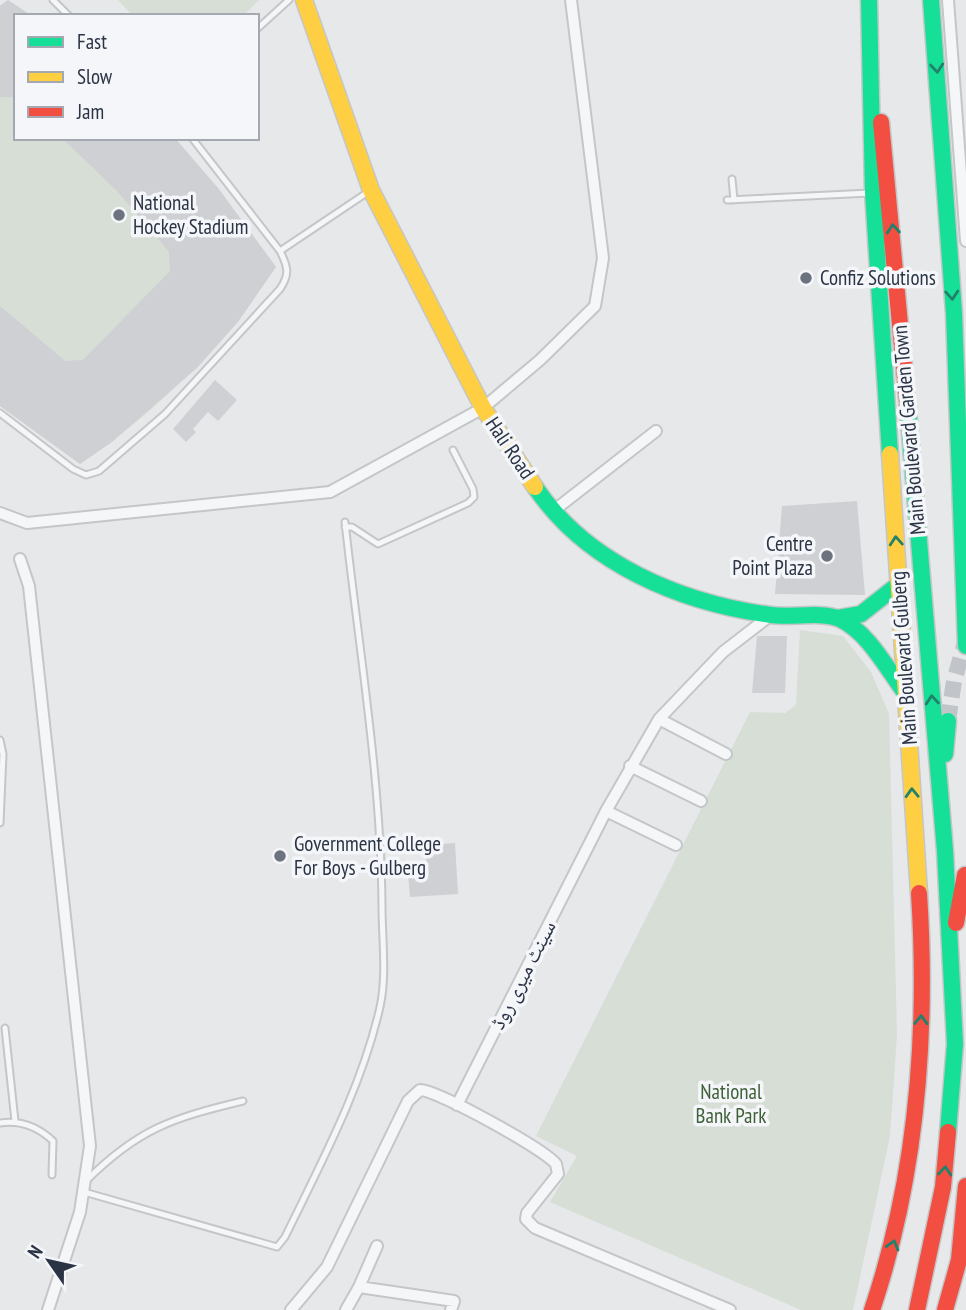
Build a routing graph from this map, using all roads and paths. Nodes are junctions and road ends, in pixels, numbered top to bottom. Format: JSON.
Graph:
{"nodes":[{"id":1,"x":52,"y":0,"type":"edge"},
{"id":2,"x":571,"y":0,"type":"edge"},
{"id":3,"x":869,"y":0,"type":"edge"},
{"id":4,"x":931,"y":0,"type":"edge"},
{"id":5,"x":948,"y":0,"type":"edge"},
{"id":6,"x":301,"y":1,"type":"edge"},
{"id":7,"x":67,"y":14,"type":"edge"},
{"id":8,"x":259,"y":28,"type":"edge"},
{"id":9,"x":872,"y":51,"type":"junction"},
{"id":10,"x":194,"y":140,"type":"edge"},
{"id":11,"x":732,"y":179,"type":"dead end"},
{"id":12,"x":371,"y":190,"type":"junction"},
{"id":13,"x":873,"y":192,"type":"junction"},
{"id":14,"x":966,"y":241,"type":"edge"},
{"id":15,"x":280,"y":251,"type":"junction"},
{"id":16,"x":483,"y":408,"type":"junction"},
{"id":17,"x":0,"y":413,"type":"edge"},
{"id":18,"x":656,"y":431,"type":"dead end"},
{"id":19,"x":453,"y":450,"type":"dead end"},
{"id":20,"x":962,"y":484,"type":"edge"},
{"id":21,"x":552,"y":512,"type":"junction"},
{"id":22,"x":0,"y":513,"type":"edge"},
{"id":23,"x":20,"y":559,"type":"dead end"},
{"id":24,"x":899,"y":584,"type":"junction"},
{"id":25,"x":771,"y":615,"type":"junction"},
{"id":26,"x":838,"y":618,"type":"junction"},
{"id":27,"x":966,"y":646,"type":"edge"},
{"id":28,"x":907,"y":695,"type":"junction"},
{"id":29,"x":659,"y":719,"type":"junction"},
{"id":30,"x":948,"y":721,"type":"tunnel mouth"},
{"id":31,"x":0,"y":740,"type":"edge"},
{"id":32,"x":726,"y":754,"type":"dead end"},
{"id":33,"x":630,"y":766,"type":"junction"},
{"id":34,"x":701,"y":801,"type":"dead end"},
{"id":35,"x":606,"y":811,"type":"junction"},
{"id":36,"x":0,"y":823,"type":"edge"},
{"id":37,"x":676,"y":845,"type":"dead end"},
{"id":38,"x":945,"y":851,"type":"junction"},
{"id":39,"x":965,"y":875,"type":"edge"},
{"id":40,"x":951,"y":950,"type":"junction"},
{"id":41,"x":5,"y":1028,"type":"dead end"},
{"id":42,"x":243,"y":1101,"type":"dead end"},
{"id":43,"x":457,"y":1105,"type":"junction"},
{"id":44,"x":15,"y":1121,"type":"junction"},
{"id":45,"x":0,"y":1123,"type":"edge"},
{"id":46,"x":52,"y":1175,"type":"dead end"},
{"id":47,"x":966,"y":1186,"type":"edge"},
{"id":48,"x":85,"y":1187,"type":"junction"},
{"id":49,"x":377,"y":1246,"type":"dead end"},
{"id":50,"x":359,"y":1287,"type":"junction"},
{"id":51,"x":48,"y":1310,"type":"edge"},
{"id":52,"x":291,"y":1310,"type":"edge"},
{"id":53,"x":346,"y":1310,"type":"edge"},
{"id":54,"x":451,"y":1310,"type":"edge"},
{"id":55,"x":730,"y":1310,"type":"edge"},
{"id":56,"x":874,"y":1310,"type":"edge"},
{"id":57,"x":917,"y":1310,"type":"edge"},
{"id":58,"x":945,"y":1310,"type":"edge"}],
"edges":[{"from":1,"to":7,"type":"lane"},
{"from":2,"to":16,"type":"street"},
{"from":3,"to":9,"type":"main road","name":"Main Boulevard Gulberg"},
{"from":4,"to":20,"type":"main road","one_way":true},
{"from":5,"to":14,"type":"street"},
{"from":6,"to":8,"type":"lane"},
{"from":6,"to":12,"type":"main road","name":"Hali Road"},
{"from":9,"to":13,"type":"main road","name":"Main Boulevard Gulberg"},
{"from":38,"to":9,"type":"main road","name":"Main Boulevard Garden Town","one_way":true},
{"from":10,"to":15,"type":"lane"},
{"from":11,"to":13,"type":"lane"},
{"from":12,"to":15,"type":"lane"},
{"from":12,"to":16,"type":"main road","name":"Hali Road"},
{"from":24,"to":13,"type":"main road","name":"Main Boulevard Gulberg","one_way":true},
{"from":15,"to":17,"type":"lane"},
{"from":16,"to":21,"type":"main road","name":"Hali Road"},
{"from":16,"to":22,"type":"street"},
{"from":18,"to":21,"type":"street"},
{"from":19,"to":48,"type":"lane"},
{"from":20,"to":27,"type":"main road"},
{"from":21,"to":25,"type":"main road","name":"Hali Road"},
{"from":23,"to":48,"type":"street"},
{"from":24,"to":26,"type":"main road"},
{"from":24,"to":28,"type":"main road","name":"Main Boulevard Gulberg"},
{"from":25,"to":26,"type":"main road","name":"Hali Road"},
{"from":25,"to":29,"type":"street","name":"سینٹ میری روڈ"},
{"from":26,"to":28,"type":"main road"},
{"from":56,"to":28,"type":"main road","name":"Main Boulevard Gulberg","one_way":true},
{"from":29,"to":32,"type":"street"},
{"from":29,"to":33,"type":"street","name":"سینٹ میری روڈ"},
{"from":30,"to":38,"type":"main road"},
{"from":31,"to":36,"type":"lane"},
{"from":33,"to":34,"type":"street"},
{"from":33,"to":35,"type":"street","name":"سینٹ میری روڈ"},
{"from":35,"to":37,"type":"street"},
{"from":35,"to":43,"type":"street","name":"سینٹ میری روڈ"},
{"from":38,"to":40,"type":"main road","name":"Main Boulevard Garden Town"},
{"from":39,"to":40,"type":"main road"},
{"from":57,"to":40,"type":"main road","name":"Main Boulevard Garden Town","one_way":true},
{"from":41,"to":44,"type":"lane"},
{"from":42,"to":48,"type":"lane"},
{"from":43,"to":52,"type":"street"},
{"from":43,"to":55,"type":"street"},
{"from":44,"to":45,"type":"lane"},
{"from":44,"to":46,"type":"lane"},
{"from":47,"to":58,"type":"main road"},
{"from":48,"to":51,"type":"street"},
{"from":49,"to":50,"type":"street"},
{"from":50,"to":53,"type":"street"},
{"from":50,"to":54,"type":"street"}]}
